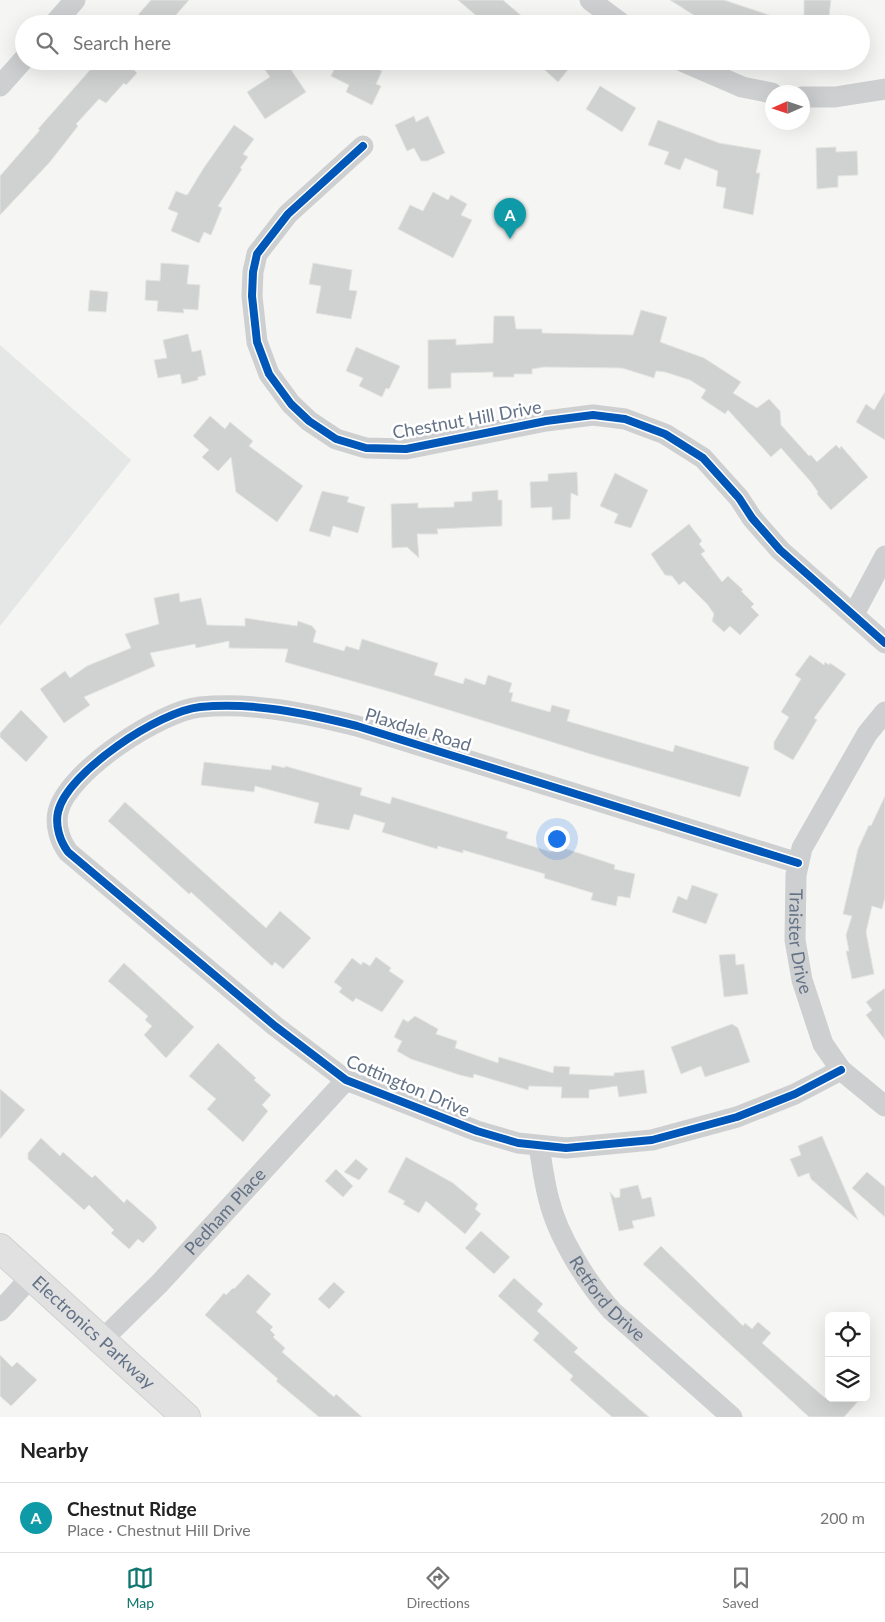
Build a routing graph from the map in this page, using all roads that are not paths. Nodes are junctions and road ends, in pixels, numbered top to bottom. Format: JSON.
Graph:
{"nodes":[{"id":1,"x":75,"y":0,"type":"edge"},
{"id":2,"x":590,"y":0,"type":"edge"},
{"id":3,"x":62,"y":15,"type":"edge"},
{"id":4,"x":610,"y":15,"type":"edge"},
{"id":5,"x":15,"y":69,"type":"edge"},
{"id":6,"x":703,"y":70,"type":"edge"},
{"id":7,"x":1,"y":84,"type":"edge"},
{"id":8,"x":885,"y":89,"type":"edge"},
{"id":9,"x":765,"y":92,"type":"edge"},
{"id":10,"x":810,"y":96,"type":"edge"},
{"id":11,"x":363,"y":146,"type":"dead end"},
{"id":12,"x":885,"y":556,"type":"edge"},
{"id":13,"x":854,"y":614,"type":"junction"},
{"id":14,"x":885,"y":643,"type":"edge"},
{"id":15,"x":885,"y":712,"type":"edge"},
{"id":16,"x":58,"y":814,"type":"joint"},
{"id":17,"x":798,"y":863,"type":"junction"},
{"id":18,"x":840,"y":1070,"type":"junction"},
{"id":19,"x":346,"y":1080,"type":"junction"},
{"id":20,"x":885,"y":1106,"type":"edge"},
{"id":21,"x":539,"y":1146,"type":"junction"},
{"id":22,"x":0,"y":1248,"type":"edge"},
{"id":23,"x":32,"y":1276,"type":"junction"},
{"id":24,"x":0,"y":1311,"type":"edge"},
{"id":25,"x":102,"y":1340,"type":"junction"},
{"id":26,"x":186,"y":1417,"type":"edge"},
{"id":27,"x":732,"y":1417,"type":"edge"}],
"edges":[{"from":1,"to":3,"type":"street"},
{"from":2,"to":4,"type":"street"},
{"from":5,"to":7,"type":"street"},
{"from":6,"to":9,"type":"street"},
{"from":8,"to":10,"type":"street"},
{"from":11,"to":13,"type":"street","name":"Chestnut Hill Drive"},
{"from":12,"to":13,"type":"street"},
{"from":13,"to":14,"type":"street","name":"Chestnut Hill Drive"},
{"from":15,"to":17,"type":"street","name":"Traister Drive"},
{"from":16,"to":17,"type":"street","name":"Plaxdale Road"},
{"from":16,"to":19,"type":"street","name":"Cottington Drive"},
{"from":17,"to":18,"type":"street","name":"Traister Drive"},
{"from":18,"to":20,"type":"street","name":"Traister Drive"},
{"from":18,"to":21,"type":"street","name":"Cottington Drive"},
{"from":19,"to":21,"type":"street","name":"Cottington Drive"},
{"from":19,"to":25,"type":"street","name":"Pedham Place"},
{"from":21,"to":27,"type":"street","name":"Retford Drive"},
{"from":22,"to":23,"type":"main road","name":"Electronics Parkway"},
{"from":23,"to":24,"type":"street"},
{"from":23,"to":25,"type":"main road","name":"Electronics Parkway"},
{"from":25,"to":26,"type":"main road","name":"Electronics Parkway"}]}
